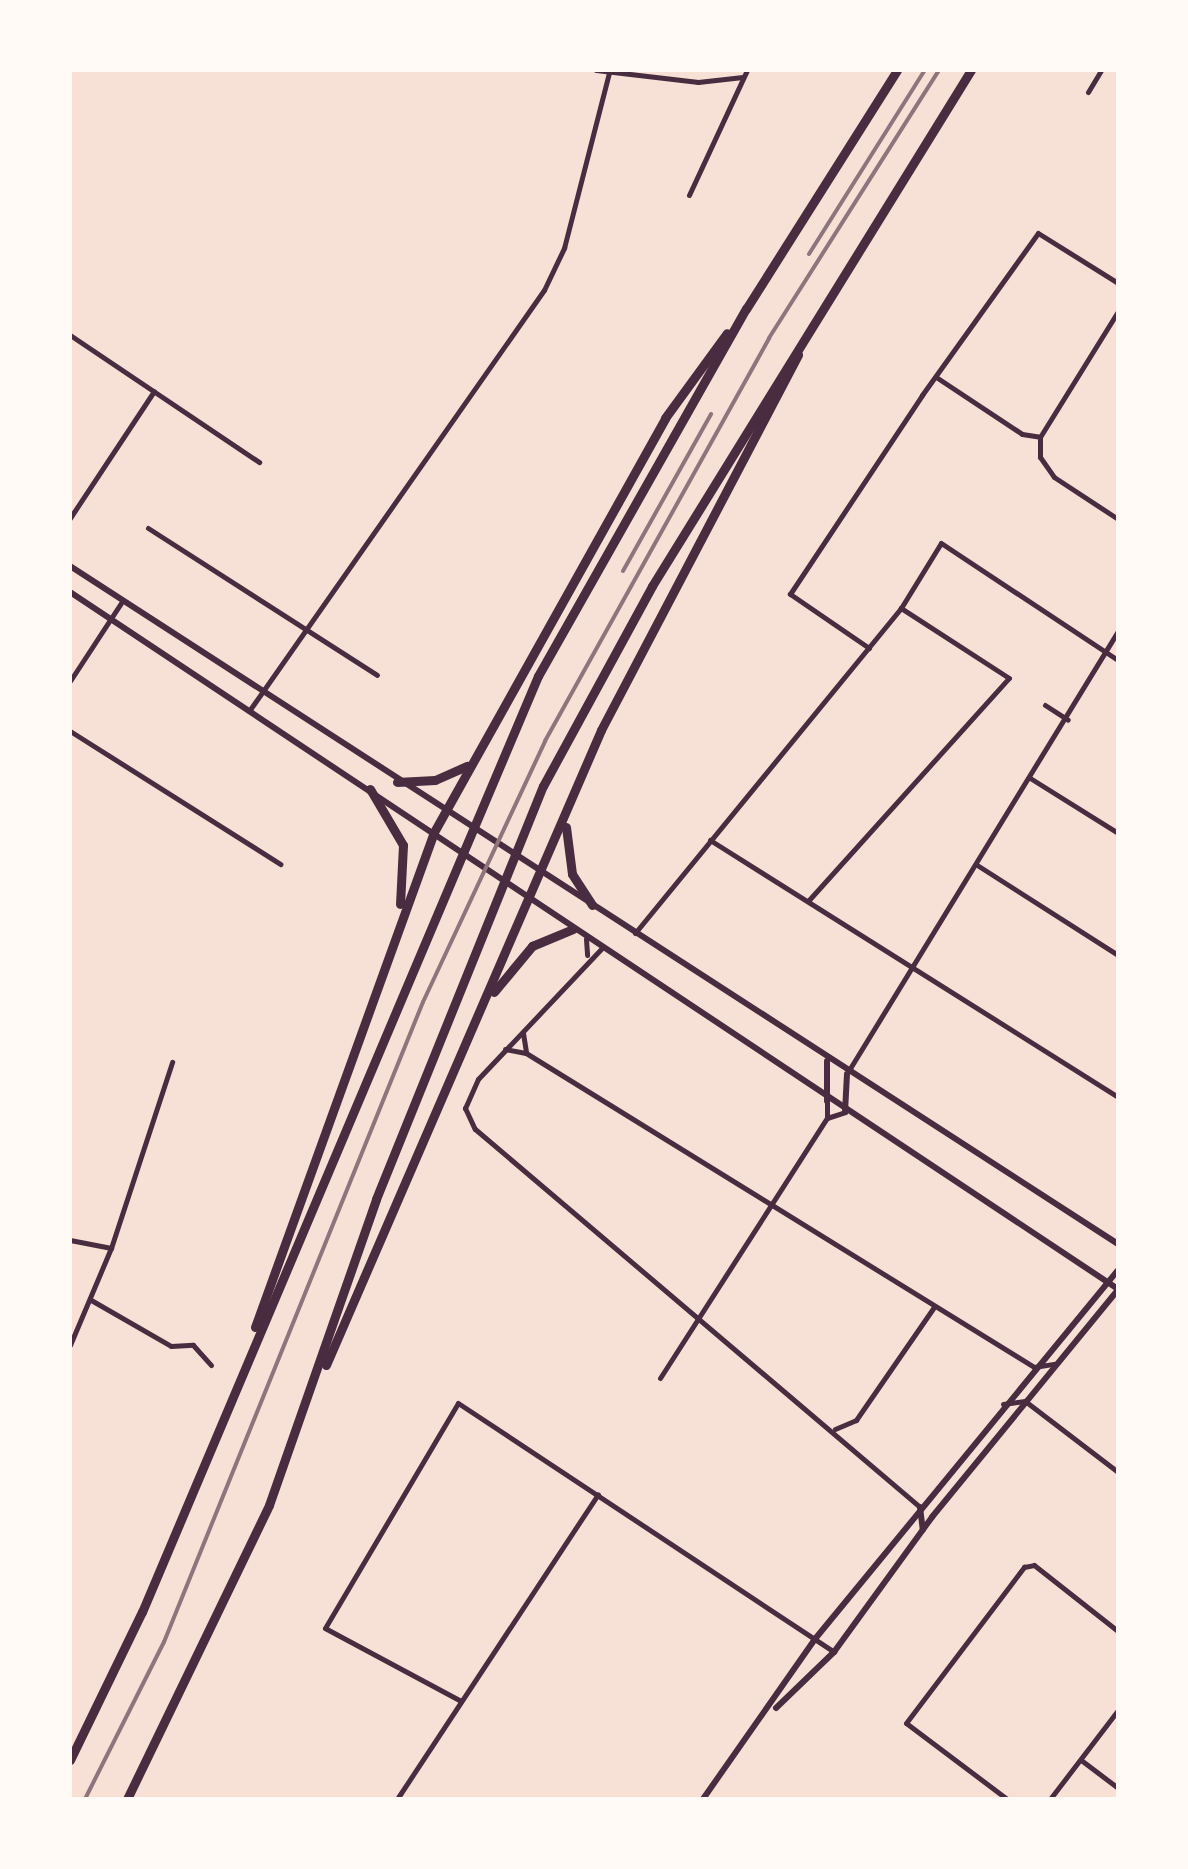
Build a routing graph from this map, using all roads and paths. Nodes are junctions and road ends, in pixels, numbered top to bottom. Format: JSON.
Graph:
{"nodes":[{"id":1,"x":596,"y":70,"type":"edge"},
{"id":2,"x":747,"y":70,"type":"edge"},
{"id":3,"x":897,"y":70,"type":"edge"},
{"id":4,"x":971,"y":70,"type":"edge"},
{"id":5,"x":1101,"y":70,"type":"edge"},
{"id":6,"x":609,"y":73,"type":"junction"},
{"id":7,"x":743,"y":77,"type":"junction"},
{"id":8,"x":1088,"y":92,"type":"dead end"},
{"id":9,"x":689,"y":195,"type":"dead end"},
{"id":10,"x":1118,"y":283,"type":"edge"},
{"id":11,"x":830,"y":289,"type":"junction"},
{"id":12,"x":746,"y":309,"type":"junction"},
{"id":13,"x":1118,"y":311,"type":"edge"},
{"id":14,"x":70,"y":335,"type":"edge"},
{"id":15,"x":936,"y":377,"type":"junction"},
{"id":16,"x":154,"y":391,"type":"junction"},
{"id":17,"x":1040,"y":437,"type":"junction"},
{"id":18,"x":259,"y":462,"type":"dead end"},
{"id":19,"x":70,"y":518,"type":"edge"},
{"id":20,"x":1118,"y":519,"type":"edge"},
{"id":21,"x":148,"y":528,"type":"dead end"},
{"id":22,"x":70,"y":566,"type":"edge"},
{"id":23,"x":70,"y":592,"type":"edge"},
{"id":24,"x":121,"y":603,"type":"junction"},
{"id":25,"x":901,"y":608,"type":"junction"},
{"id":26,"x":110,"y":621,"type":"junction"},
{"id":27,"x":305,"y":628,"type":"junction"},
{"id":28,"x":1118,"y":631,"type":"edge"},
{"id":29,"x":869,"y":648,"type":"junction"},
{"id":30,"x":1107,"y":651,"type":"junction"},
{"id":31,"x":1118,"y":660,"type":"edge"},
{"id":32,"x":377,"y":675,"type":"dead end"},
{"id":33,"x":70,"y":681,"type":"edge"},
{"id":34,"x":259,"y":695,"type":"junction"},
{"id":35,"x":1045,"y":705,"type":"dead end"},
{"id":36,"x":249,"y":711,"type":"junction"},
{"id":37,"x":1068,"y":720,"type":"junction"},
{"id":38,"x":70,"y":731,"type":"edge"},
{"id":39,"x":467,"y":766,"type":"junction"},
{"id":40,"x":1030,"y":778,"type":"junction"},
{"id":41,"x":397,"y":782,"type":"junction"},
{"id":42,"x":370,"y":789,"type":"junction"},
{"id":43,"x":445,"y":810,"type":"junction"},
{"id":44,"x":566,"y":815,"type":"junction"},
{"id":45,"x":434,"y":832,"type":"junction"},
{"id":46,"x":1118,"y":833,"type":"edge"},
{"id":47,"x":710,"y":840,"type":"junction"},
{"id":48,"x":280,"y":864,"type":"dead end"},
{"id":49,"x":977,"y":865,"type":"junction"},
{"id":50,"x":545,"y":873,"type":"junction"},
{"id":51,"x":533,"y":901,"type":"junction"},
{"id":52,"x":808,"y":901,"type":"junction"},
{"id":53,"x":592,"y":905,"type":"junction"},
{"id":54,"x":399,"y":917,"type":"junction"},
{"id":55,"x":573,"y":929,"type":"junction"},
{"id":56,"x":635,"y":934,"type":"junction"},
{"id":57,"x":586,"y":939,"type":"junction"},
{"id":58,"x":601,"y":949,"type":"junction"},
{"id":59,"x":587,"y":955,"type":"junction"},
{"id":60,"x":1118,"y":955,"type":"edge"},
{"id":61,"x":910,"y":971,"type":"junction"},
{"id":62,"x":484,"y":1004,"type":"junction"},
{"id":63,"x":523,"y":1032,"type":"junction"},
{"id":64,"x":505,"y":1049,"type":"junction"},
{"id":65,"x":526,"y":1053,"type":"junction"},
{"id":66,"x":826,"y":1060,"type":"junction"},
{"id":67,"x":172,"y":1062,"type":"dead end"},
{"id":68,"x":847,"y":1074,"type":"junction"},
{"id":69,"x":1118,"y":1097,"type":"edge"},
{"id":70,"x":827,"y":1101,"type":"junction"},
{"id":71,"x":845,"y":1112,"type":"junction"},
{"id":72,"x":827,"y":1118,"type":"junction"},
{"id":73,"x":772,"y":1203,"type":"junction"},
{"id":74,"x":70,"y":1240,"type":"edge"},
{"id":75,"x":1118,"y":1244,"type":"edge"},
{"id":76,"x":111,"y":1248,"type":"junction"},
{"id":77,"x":1118,"y":1270,"type":"edge"},
{"id":78,"x":1107,"y":1282,"type":"junction"},
{"id":79,"x":1118,"y":1290,"type":"edge"},
{"id":80,"x":90,"y":1300,"type":"junction"},
{"id":81,"x":934,"y":1307,"type":"junction"},
{"id":82,"x":699,"y":1316,"type":"junction"},
{"id":83,"x":70,"y":1345,"type":"edge"},
{"id":84,"x":1054,"y":1364,"type":"junction"},
{"id":85,"x":211,"y":1365,"type":"dead end"},
{"id":86,"x":1034,"y":1367,"type":"junction"},
{"id":87,"x":660,"y":1378,"type":"dead end"},
{"id":88,"x":1025,"y":1401,"type":"junction"},
{"id":89,"x":1003,"y":1404,"type":"junction"},
{"id":90,"x":227,"y":1409,"type":"junction"},
{"id":91,"x":835,"y":1429,"type":"junction"},
{"id":92,"x":296,"y":1439,"type":"junction"},
{"id":93,"x":1118,"y":1472,"type":"edge"},
{"id":94,"x":598,"y":1494,"type":"junction"},
{"id":95,"x":920,"y":1507,"type":"junction"},
{"id":96,"x":923,"y":1530,"type":"junction"},
{"id":97,"x":1118,"y":1631,"type":"edge"},
{"id":98,"x":815,"y":1639,"type":"junction"},
{"id":99,"x":834,"y":1652,"type":"junction"},
{"id":100,"x":461,"y":1701,"type":"junction"},
{"id":101,"x":1118,"y":1710,"type":"edge"},
{"id":102,"x":768,"y":1716,"type":"junction"},
{"id":103,"x":70,"y":1759,"type":"edge"},
{"id":104,"x":1081,"y":1760,"type":"junction"},
{"id":105,"x":1118,"y":1788,"type":"edge"},
{"id":106,"x":129,"y":1799,"type":"edge"},
{"id":107,"x":397,"y":1799,"type":"edge"},
{"id":108,"x":703,"y":1799,"type":"edge"},
{"id":109,"x":1007,"y":1799,"type":"edge"},
{"id":110,"x":1050,"y":1799,"type":"edge"}],
"edges":[{"from":1,"to":6,"type":"street"},
{"from":2,"to":7,"type":"street"},
{"from":3,"to":12,"type":"highway"},
{"from":4,"to":11,"type":"highway"},
{"from":5,"to":8,"type":"street"},
{"from":6,"to":7,"type":"street"},
{"from":6,"to":27,"type":"street"},
{"from":7,"to":9,"type":"street"},
{"from":10,"to":15,"type":"street"},
{"from":11,"to":44,"type":"highway"},
{"from":11,"to":92,"type":"highway"},
{"from":12,"to":39,"type":"highway"},
{"from":12,"to":90,"type":"highway"},
{"from":13,"to":17,"type":"street"},
{"from":14,"to":16,"type":"street"},
{"from":15,"to":17,"type":"street"},
{"from":15,"to":29,"type":"street"},
{"from":16,"to":18,"type":"street"},
{"from":16,"to":19,"type":"street"},
{"from":17,"to":20,"type":"street"},
{"from":21,"to":27,"type":"street"},
{"from":22,"to":24,"type":"street"},
{"from":23,"to":26,"type":"street"},
{"from":24,"to":26,"type":"street"},
{"from":24,"to":34,"type":"street"},
{"from":25,"to":29,"type":"street"},
{"from":25,"to":30,"type":"street"},
{"from":25,"to":52,"type":"street"},
{"from":26,"to":33,"type":"street"},
{"from":26,"to":36,"type":"street"},
{"from":27,"to":32,"type":"street"},
{"from":27,"to":34,"type":"street"},
{"from":28,"to":30,"type":"street"},
{"from":29,"to":47,"type":"street"},
{"from":30,"to":31,"type":"street"},
{"from":30,"to":37,"type":"street"},
{"from":34,"to":36,"type":"street"},
{"from":34,"to":41,"type":"street"},
{"from":35,"to":37,"type":"street"},
{"from":36,"to":42,"type":"street"},
{"from":37,"to":40,"type":"street"},
{"from":38,"to":48,"type":"street"},
{"from":39,"to":41,"type":"highway"},
{"from":39,"to":43,"type":"highway"},
{"from":40,"to":46,"type":"street"},
{"from":40,"to":49,"type":"street"},
{"from":41,"to":43,"type":"street"},
{"from":42,"to":45,"type":"street"},
{"from":42,"to":54,"type":"highway"},
{"from":43,"to":45,"type":"highway"},
{"from":43,"to":50,"type":"street"},
{"from":44,"to":50,"type":"highway"},
{"from":44,"to":53,"type":"highway"},
{"from":45,"to":51,"type":"street"},
{"from":45,"to":54,"type":"highway"},
{"from":47,"to":52,"type":"street"},
{"from":47,"to":56,"type":"street"},
{"from":49,"to":60,"type":"street"},
{"from":49,"to":61,"type":"street"},
{"from":50,"to":51,"type":"highway"},
{"from":50,"to":53,"type":"street"},
{"from":51,"to":55,"type":"street"},
{"from":51,"to":62,"type":"highway"},
{"from":52,"to":61,"type":"street"},
{"from":53,"to":56,"type":"street"},
{"from":54,"to":90,"type":"highway"},
{"from":55,"to":57,"type":"street"},
{"from":55,"to":62,"type":"highway"},
{"from":56,"to":66,"type":"street"},
{"from":57,"to":58,"type":"street"},
{"from":57,"to":59,"type":"street"},
{"from":58,"to":59,"type":"street"},
{"from":58,"to":70,"type":"street"},
{"from":59,"to":63,"type":"street"},
{"from":61,"to":68,"type":"street"},
{"from":61,"to":69,"type":"street"},
{"from":62,"to":92,"type":"highway"},
{"from":63,"to":64,"type":"street"},
{"from":63,"to":65,"type":"street"},
{"from":64,"to":65,"type":"street"},
{"from":64,"to":82,"type":"street"},
{"from":65,"to":73,"type":"street"},
{"from":66,"to":68,"type":"street"},
{"from":66,"to":70,"type":"street"},
{"from":67,"to":76,"type":"street"},
{"from":68,"to":71,"type":"street"},
{"from":68,"to":75,"type":"street"},
{"from":70,"to":71,"type":"street"},
{"from":70,"to":72,"type":"street"},
{"from":71,"to":72,"type":"street"},
{"from":71,"to":78,"type":"street"},
{"from":72,"to":73,"type":"street"},
{"from":73,"to":81,"type":"street"},
{"from":73,"to":82,"type":"street"},
{"from":74,"to":76,"type":"street"},
{"from":76,"to":80,"type":"street"},
{"from":77,"to":78,"type":"street"},
{"from":78,"to":79,"type":"street"},
{"from":78,"to":86,"type":"street"},
{"from":79,"to":84,"type":"street"},
{"from":80,"to":83,"type":"street"},
{"from":80,"to":85,"type":"street"},
{"from":81,"to":86,"type":"street"},
{"from":81,"to":91,"type":"street"},
{"from":82,"to":87,"type":"street"},
{"from":82,"to":91,"type":"street"},
{"from":84,"to":86,"type":"street"},
{"from":84,"to":88,"type":"street"},
{"from":86,"to":89,"type":"street"},
{"from":88,"to":89,"type":"street"},
{"from":88,"to":93,"type":"street"},
{"from":88,"to":96,"type":"street"},
{"from":89,"to":95,"type":"street"},
{"from":90,"to":103,"type":"highway"},
{"from":91,"to":95,"type":"street"},
{"from":92,"to":106,"type":"highway"},
{"from":94,"to":98,"type":"street"},
{"from":94,"to":100,"type":"street"},
{"from":94,"to":100,"type":"street"},
{"from":95,"to":96,"type":"street"},
{"from":95,"to":98,"type":"street"},
{"from":96,"to":99,"type":"street"},
{"from":97,"to":109,"type":"street"},
{"from":98,"to":99,"type":"street"},
{"from":98,"to":102,"type":"street"},
{"from":99,"to":102,"type":"street"},
{"from":100,"to":107,"type":"street"},
{"from":101,"to":104,"type":"street"},
{"from":102,"to":108,"type":"street"},
{"from":104,"to":105,"type":"street"},
{"from":104,"to":110,"type":"street"}]}
